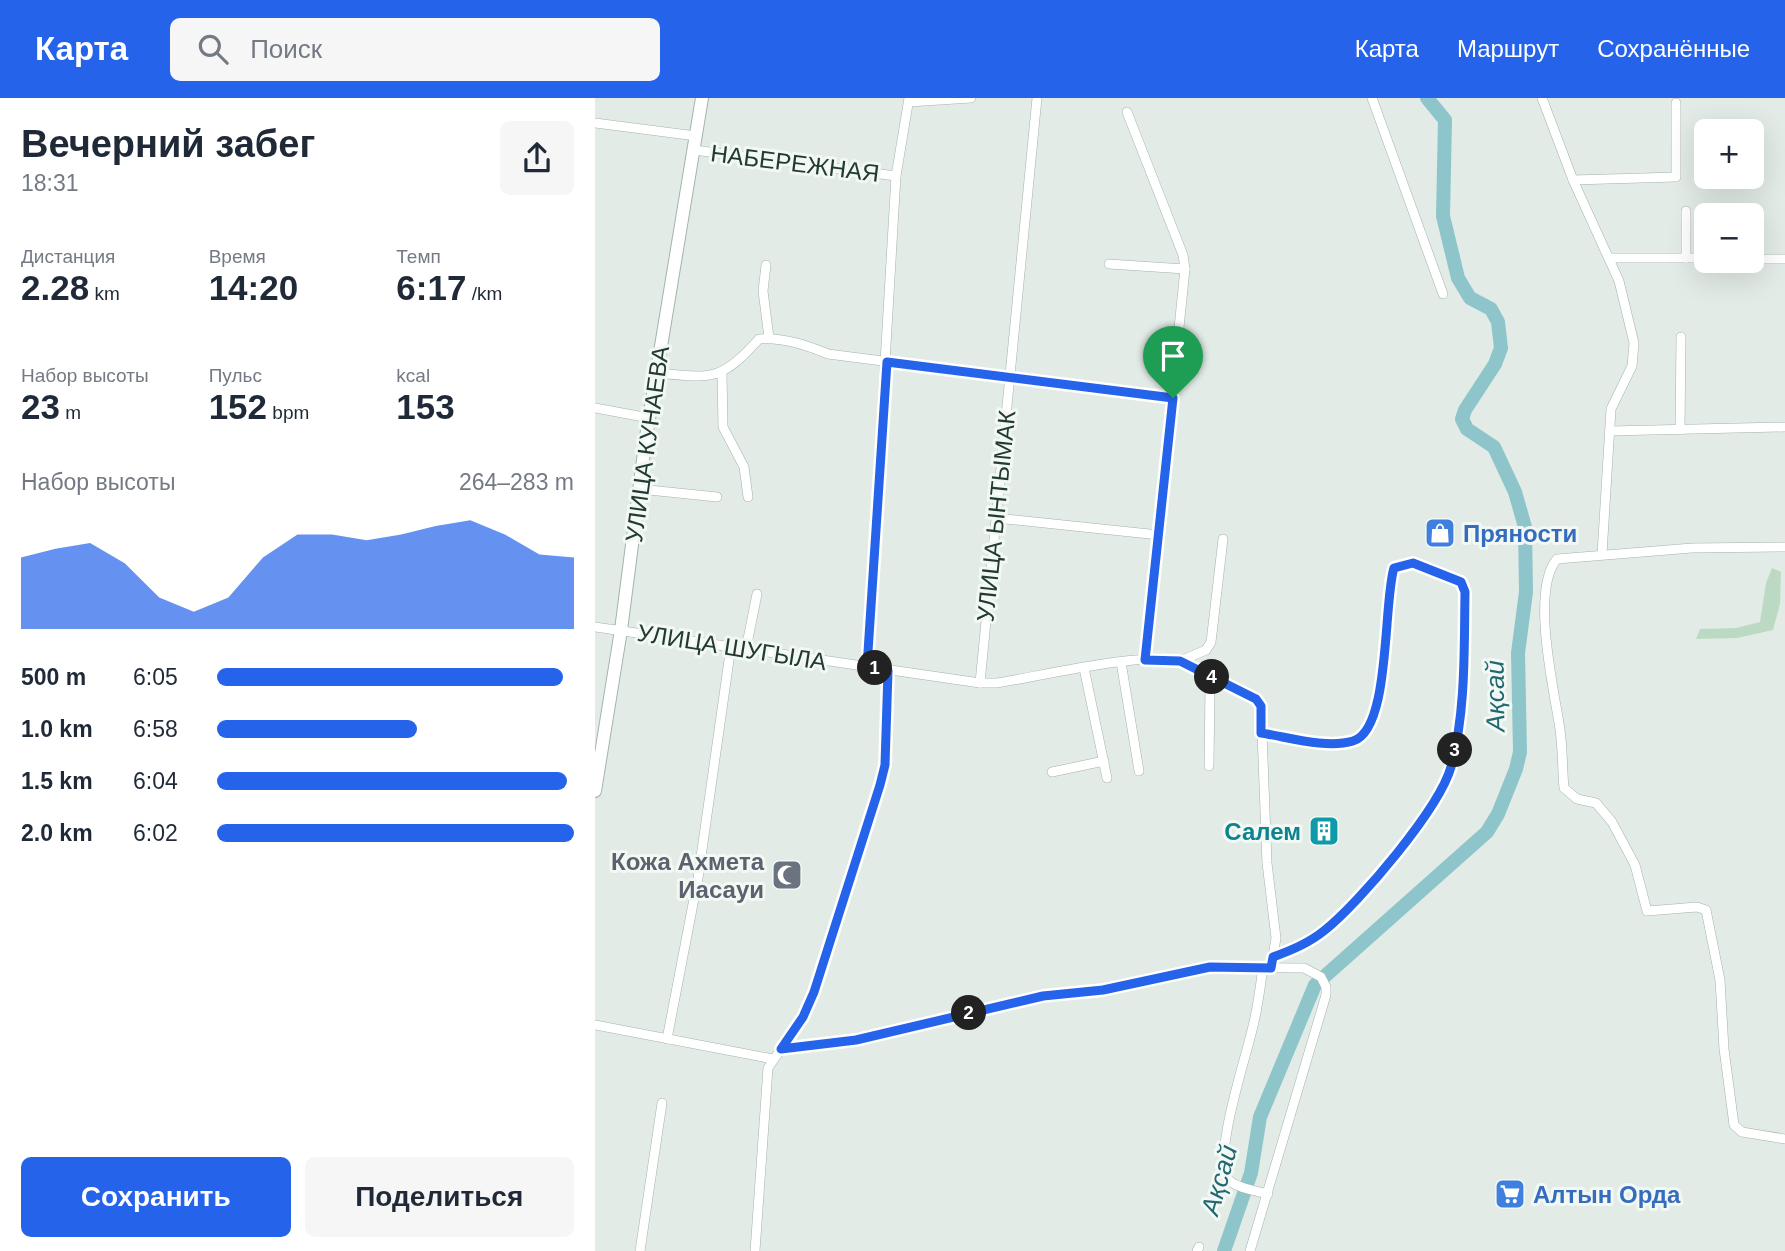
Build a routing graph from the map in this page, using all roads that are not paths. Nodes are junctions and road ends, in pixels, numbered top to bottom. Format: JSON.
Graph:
{"nodes":[{"id":1,"x":702,"y":98,"type":"edge"},
{"id":2,"x":971,"y":98,"type":"edge"},
{"id":3,"x":1037,"y":98,"type":"edge"},
{"id":4,"x":1372,"y":98,"type":"edge"},
{"id":5,"x":1542,"y":98,"type":"edge"},
{"id":6,"x":909,"y":100,"type":"edge"},
{"id":7,"x":1676,"y":103,"type":"dead end"},
{"id":8,"x":1127,"y":112,"type":"dead end"},
{"id":9,"x":595,"y":123,"type":"edge"},
{"id":10,"x":696,"y":136,"type":"junction"},
{"id":11,"x":694,"y":150,"type":"junction"},
{"id":12,"x":896,"y":177,"type":"junction"},
{"id":13,"x":1573,"y":180,"type":"junction"},
{"id":14,"x":1686,"y":211,"type":"dead end"},
{"id":15,"x":1609,"y":258,"type":"junction"},
{"id":16,"x":1686,"y":258,"type":"junction"},
{"id":17,"x":1694,"y":258,"type":"edge"},
{"id":18,"x":1764,"y":259,"type":"edge"},
{"id":19,"x":1785,"y":259,"type":"edge"},
{"id":20,"x":1109,"y":264,"type":"dead end"},
{"id":21,"x":766,"y":265,"type":"dead end"},
{"id":22,"x":1185,"y":269,"type":"junction"},
{"id":23,"x":1443,"y":294,"type":"dead end"},
{"id":24,"x":1681,"y":337,"type":"dead end"},
{"id":25,"x":769,"y":338,"type":"junction"},
{"id":26,"x":887,"y":362,"type":"junction"},
{"id":27,"x":657,"y":373,"type":"junction"},
{"id":28,"x":722,"y":373,"type":"junction"},
{"id":29,"x":1010,"y":377,"type":"junction"},
{"id":30,"x":1173,"y":398,"type":"junction"},
{"id":31,"x":595,"y":408,"type":"edge"},
{"id":32,"x":649,"y":418,"type":"junction"},
{"id":33,"x":1785,"y":427,"type":"edge"},
{"id":34,"x":1679,"y":430,"type":"junction"},
{"id":35,"x":1610,"y":431,"type":"junction"},
{"id":36,"x":639,"y":489,"type":"junction"},
{"id":37,"x":717,"y":496,"type":"dead end"},
{"id":38,"x":748,"y":496,"type":"dead end"},
{"id":39,"x":996,"y":518,"type":"junction"},
{"id":40,"x":1159,"y":535,"type":"junction"},
{"id":41,"x":1223,"y":539,"type":"dead end"},
{"id":42,"x":1785,"y":548,"type":"edge"},
{"id":43,"x":1602,"y":554,"type":"junction"},
{"id":44,"x":757,"y":594,"type":"dead end"},
{"id":45,"x":595,"y":627,"type":"edge"},
{"id":46,"x":621,"y":630,"type":"junction"},
{"id":47,"x":731,"y":646,"type":"junction"},
{"id":48,"x":746,"y":649,"type":"junction"},
{"id":49,"x":1145,"y":660,"type":"junction"},
{"id":50,"x":1180,"y":661,"type":"junction"},
{"id":51,"x":1121,"y":663,"type":"junction"},
{"id":52,"x":867,"y":667,"type":"junction"},
{"id":53,"x":1084,"y":668,"type":"junction"},
{"id":54,"x":888,"y":671,"type":"junction"},
{"id":55,"x":1214,"y":678,"type":"junction"},
{"id":56,"x":980,"y":682,"type":"junction"},
{"id":57,"x":1261,"y":733,"type":"junction"},
{"id":58,"x":1104,"y":761,"type":"junction"},
{"id":59,"x":1209,"y":766,"type":"dead end"},
{"id":60,"x":1139,"y":771,"type":"dead end"},
{"id":61,"x":1052,"y":772,"type":"dead end"},
{"id":62,"x":1107,"y":778,"type":"dead end"},
{"id":63,"x":595,"y":791,"type":"edge"},
{"id":64,"x":1273,"y":957,"type":"junction"},
{"id":65,"x":1267,"y":968,"type":"junction"},
{"id":66,"x":595,"y":1024,"type":"edge"},
{"id":67,"x":667,"y":1039,"type":"junction"},
{"id":68,"x":781,"y":1049,"type":"junction"},
{"id":69,"x":773,"y":1059,"type":"junction"},
{"id":70,"x":662,"y":1103,"type":"dead end"},
{"id":71,"x":1785,"y":1139,"type":"edge"},
{"id":72,"x":1268,"y":1194,"type":"junction"},
{"id":73,"x":640,"y":1251,"type":"edge"},
{"id":74,"x":755,"y":1251,"type":"edge"},
{"id":75,"x":1250,"y":1251,"type":"edge"}],
"edges":[{"from":1,"to":10,"type":"main road","name":"УЛИЦА КУНАЕВА"},
{"from":2,"to":6,"type":"street"},
{"from":3,"to":29,"type":"street","name":"УЛИЦА ЫНТЫМАК"},
{"from":4,"to":23,"type":"street"},
{"from":5,"to":13,"type":"street"},
{"from":6,"to":12,"type":"street"},
{"from":7,"to":13,"type":"street"},
{"from":8,"to":22,"type":"street"},
{"from":9,"to":10,"type":"street"},
{"from":10,"to":11,"type":"main road","name":"УЛИЦА КУНАЕВА"},
{"from":11,"to":12,"type":"street","name":"НАБЕРЕЖНАЯ"},
{"from":11,"to":27,"type":"main road","name":"УЛИЦА КУНАЕВА"},
{"from":12,"to":26,"type":"street"},
{"from":13,"to":15,"type":"street"},
{"from":14,"to":16,"type":"street"},
{"from":15,"to":16,"type":"street"},
{"from":15,"to":35,"type":"street"},
{"from":16,"to":17,"type":"street"},
{"from":18,"to":19,"type":"street"},
{"from":20,"to":22,"type":"street"},
{"from":21,"to":25,"type":"street"},
{"from":22,"to":30,"type":"street"},
{"from":24,"to":34,"type":"street"},
{"from":25,"to":26,"type":"street"},
{"from":25,"to":28,"type":"street"},
{"from":26,"to":29,"type":"street"},
{"from":26,"to":52,"type":"street"},
{"from":27,"to":28,"type":"street"},
{"from":27,"to":32,"type":"main road","name":"УЛИЦА КУНАЕВА"},
{"from":28,"to":38,"type":"street"},
{"from":29,"to":30,"type":"street"},
{"from":29,"to":39,"type":"street","name":"УЛИЦА ЫНТЫМАК"},
{"from":30,"to":40,"type":"street"},
{"from":31,"to":32,"type":"street"},
{"from":32,"to":36,"type":"main road","name":"УЛИЦА КУНАЕВА"},
{"from":33,"to":34,"type":"street"},
{"from":34,"to":35,"type":"street"},
{"from":35,"to":43,"type":"street"},
{"from":36,"to":37,"type":"street"},
{"from":36,"to":46,"type":"main road","name":"УЛИЦА КУНАЕВА"},
{"from":39,"to":40,"type":"street"},
{"from":39,"to":56,"type":"street","name":"УЛИЦА ЫНТЫМАК"},
{"from":40,"to":49,"type":"street"},
{"from":41,"to":50,"type":"street"},
{"from":42,"to":43,"type":"street"},
{"from":43,"to":71,"type":"street"},
{"from":44,"to":48,"type":"street"},
{"from":45,"to":46,"type":"street","name":"УЛИЦА ШУГЫЛА"},
{"from":46,"to":47,"type":"street","name":"УЛИЦА ШУГЫЛА"},
{"from":46,"to":63,"type":"main road","name":"УЛИЦА КУНАЕВА"},
{"from":47,"to":48,"type":"street","name":"УЛИЦА ШУГЫЛА"},
{"from":47,"to":67,"type":"street"},
{"from":48,"to":52,"type":"street","name":"УЛИЦА ШУГЫЛА"},
{"from":49,"to":50,"type":"street","name":"УЛИЦА ШУГЫЛА"},
{"from":49,"to":51,"type":"street","name":"УЛИЦА ШУГЫЛА"},
{"from":50,"to":55,"type":"street","name":"УЛИЦА ШУГЫЛА"},
{"from":51,"to":53,"type":"street","name":"УЛИЦА ШУГЫЛА"},
{"from":51,"to":60,"type":"street"},
{"from":52,"to":54,"type":"street","name":"УЛИЦА ШУГЫЛА"},
{"from":53,"to":56,"type":"street","name":"УЛИЦА ШУГЫЛА"},
{"from":53,"to":58,"type":"street"},
{"from":54,"to":56,"type":"street","name":"УЛИЦА ШУГЫЛА"},
{"from":54,"to":68,"type":"street"},
{"from":55,"to":57,"type":"street","name":"УЛИЦА ШУГЫЛА"},
{"from":55,"to":59,"type":"street"},
{"from":57,"to":64,"type":"street","name":"УЛИЦА ШУГЫЛА"},
{"from":57,"to":64,"type":"street"},
{"from":58,"to":61,"type":"street"},
{"from":58,"to":62,"type":"street"},
{"from":64,"to":65,"type":"street","name":"УЛИЦА ШУГЫЛА"},
{"from":65,"to":68,"type":"street"},
{"from":65,"to":72,"type":"street","name":"УЛИЦА ШУГЫЛА"},
{"from":65,"to":72,"type":"street"},
{"from":66,"to":67,"type":"street"},
{"from":67,"to":69,"type":"street"},
{"from":68,"to":69,"type":"street"},
{"from":69,"to":74,"type":"street"},
{"from":70,"to":73,"type":"street"},
{"from":72,"to":75,"type":"street"}]}
